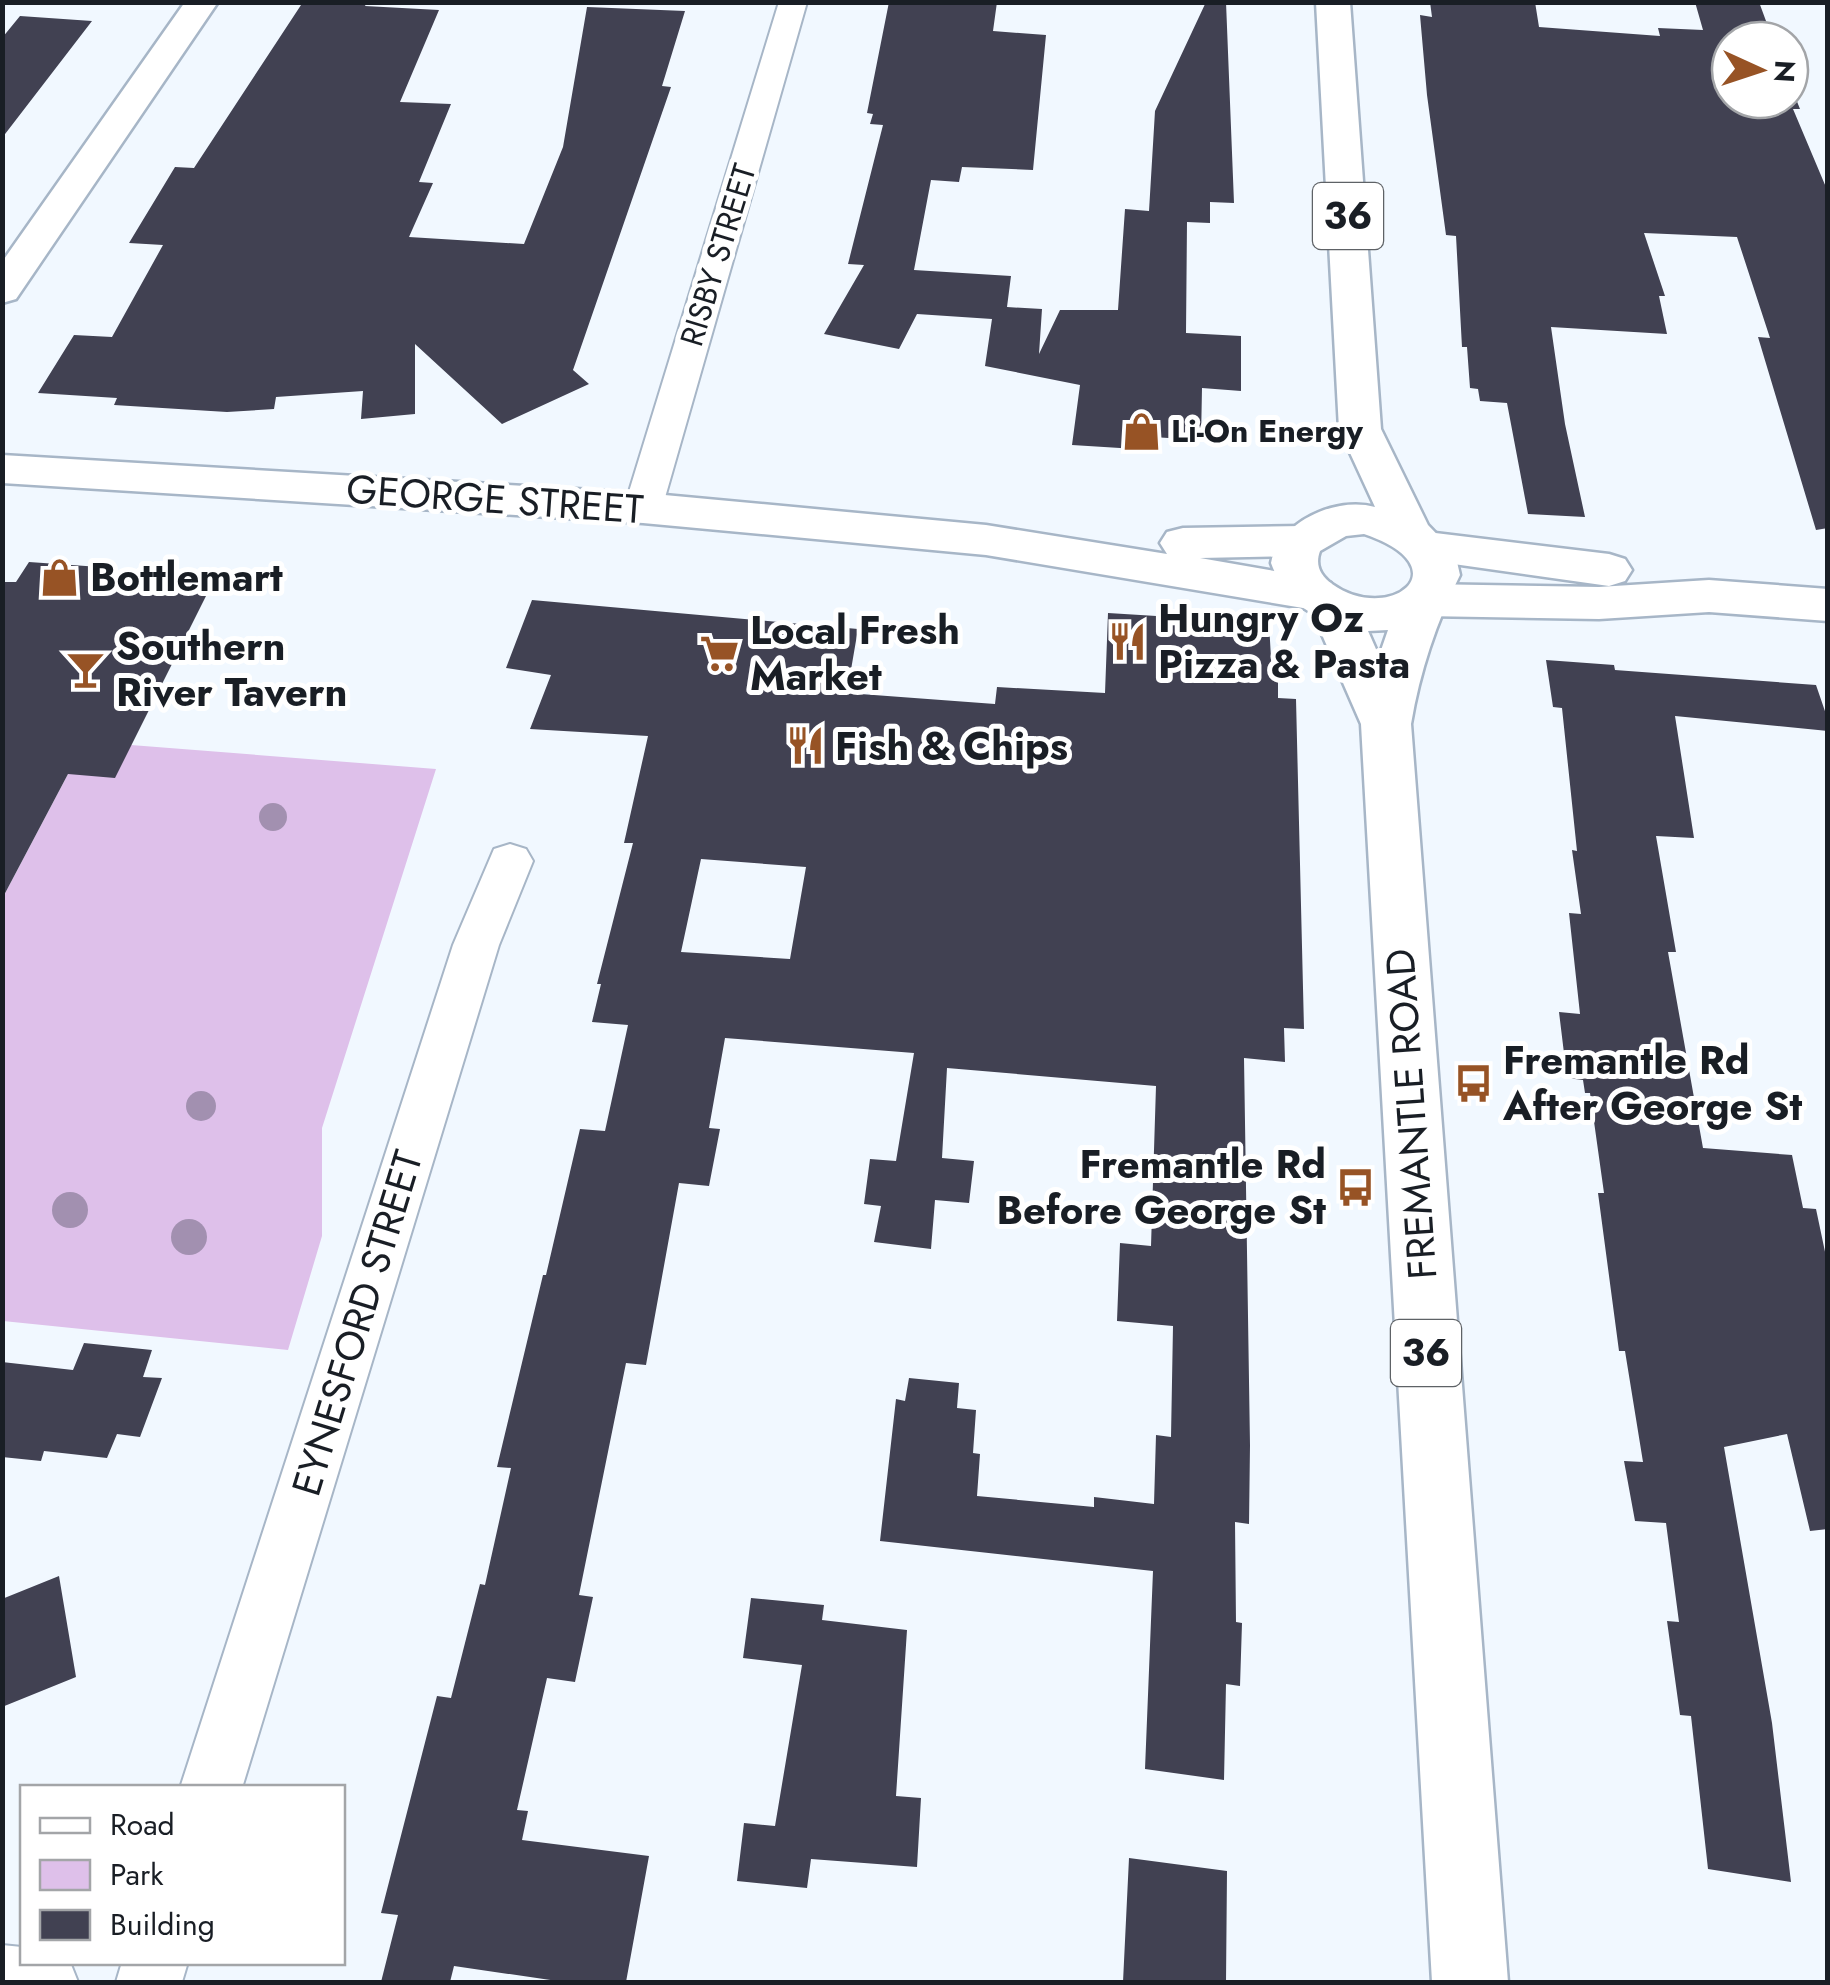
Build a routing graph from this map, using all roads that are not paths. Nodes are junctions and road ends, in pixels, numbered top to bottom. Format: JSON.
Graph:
{"nodes":[{"id":1,"x":202,"y":2,"type":"edge"},
{"id":2,"x":793,"y":2,"type":"edge"},
{"id":3,"x":1333,"y":2,"type":"edge"},
{"id":4,"x":2,"y":292,"type":"edge"},
{"id":5,"x":1360,"y":430,"type":"junction"},
{"id":6,"x":2,"y":468,"type":"edge"},
{"id":7,"x":643,"y":508,"type":"junction"},
{"id":8,"x":1313,"y":534,"type":"junction"},
{"id":9,"x":986,"y":540,"type":"junction"},
{"id":10,"x":1419,"y":540,"type":"junction"},
{"id":11,"x":1709,"y":596,"type":"junction"},
{"id":12,"x":1324,"y":600,"type":"junction"},
{"id":13,"x":1422,"y":602,"type":"junction"},
{"id":14,"x":1828,"y":605,"type":"edge"},
{"id":15,"x":1386,"y":724,"type":"junction"},
{"id":16,"x":510,"y":861,"type":"dead end"},
{"id":17,"x":212,"y":1785,"type":"edge"},
{"id":18,"x":2,"y":1978,"type":"edge"},
{"id":19,"x":45,"y":1982,"type":"edge"},
{"id":20,"x":1470,"y":1982,"type":"edge"}],
"edges":[{"from":1,"to":4,"type":"main road"},
{"from":2,"to":7,"type":"street","name":"RISBY STREET"},
{"from":3,"to":5,"type":"main road","number":"36"},
{"from":5,"to":8,"type":"main road","number":"36"},
{"from":5,"to":10,"type":"main road","number":"36"},
{"from":6,"to":7,"type":"main road","name":"GEORGE STREET"},
{"from":7,"to":9,"type":"main road","name":"GEORGE STREET"},
{"from":8,"to":9,"type":"main road","name":"GEORGE STREET"},
{"from":8,"to":10,"type":"main road"},
{"from":8,"to":12,"type":"main road"},
{"from":9,"to":12,"type":"main road","name":"GEORGE STREET"},
{"from":10,"to":11,"type":"main road"},
{"from":10,"to":13,"type":"main road"},
{"from":11,"to":13,"type":"main road"},
{"from":11,"to":14,"type":"main road"},
{"from":12,"to":13,"type":"main road"},
{"from":12,"to":15,"type":"main road","name":"FREMANTLE ROAD","number":"36"},
{"from":13,"to":15,"type":"main road","name":"FREMANTLE ROAD","number":"36"},
{"from":15,"to":20,"type":"main road","name":"FREMANTLE ROAD","number":"36"},
{"from":16,"to":17,"type":"street","name":"EYNESFORD STREET"},
{"from":18,"to":19,"type":"street"}]}
